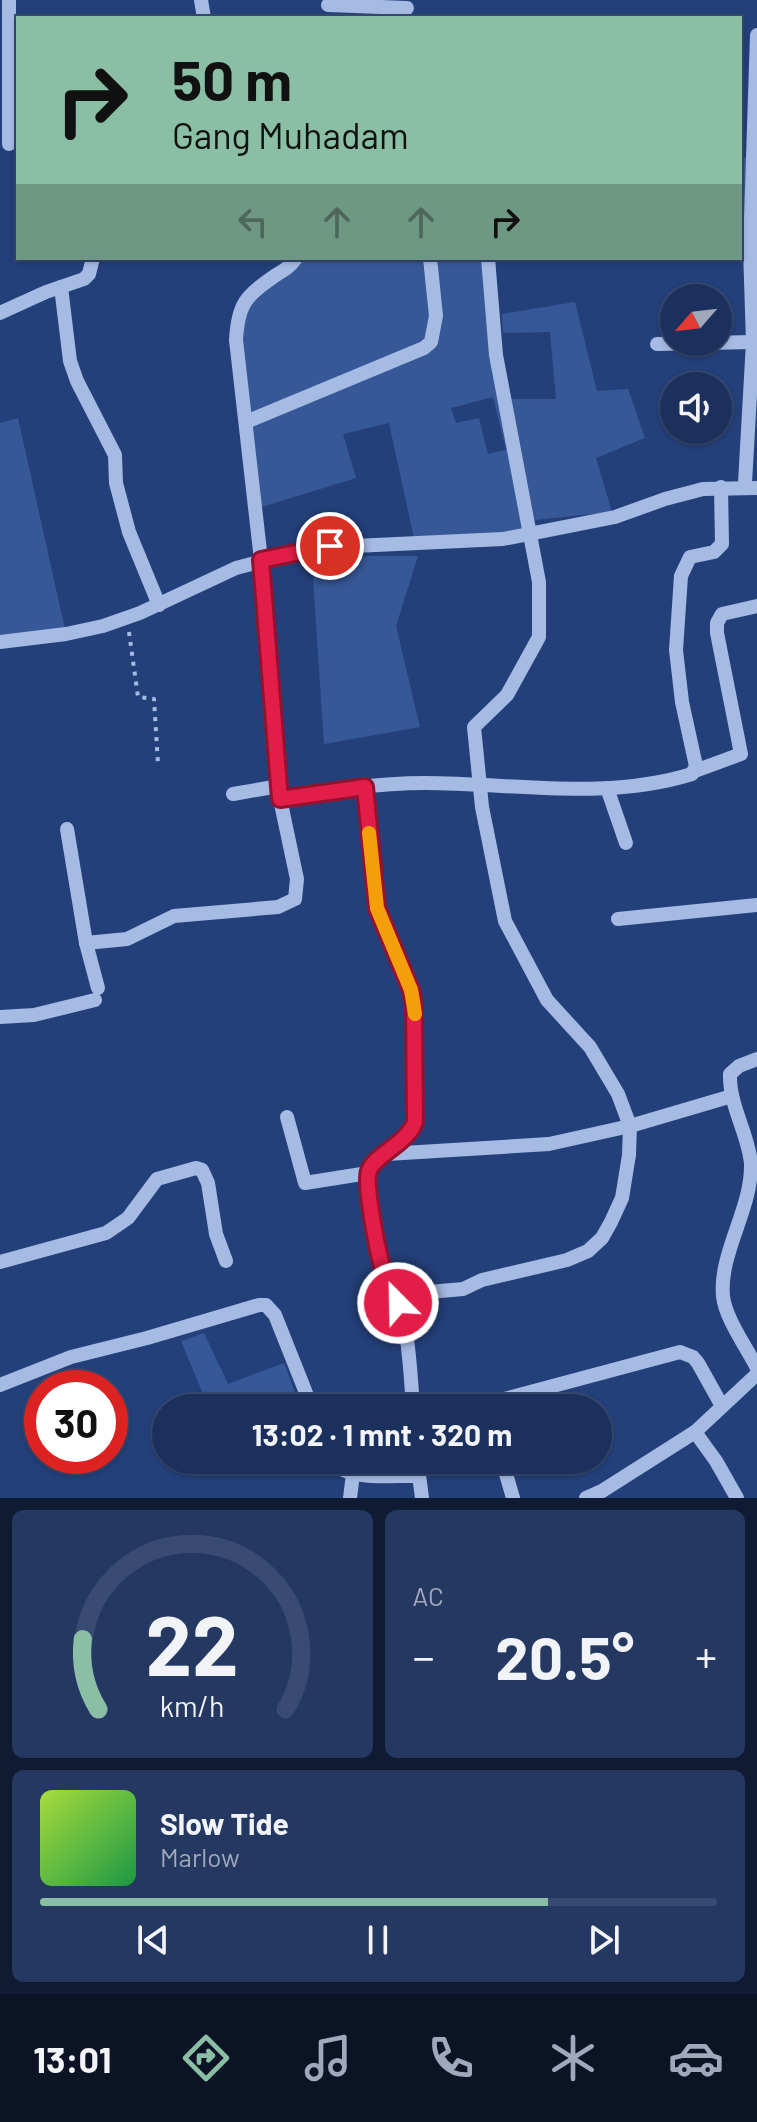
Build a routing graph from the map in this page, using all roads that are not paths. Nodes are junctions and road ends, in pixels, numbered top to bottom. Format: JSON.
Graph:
{"nodes":[{"id":1,"x":9,"y":0,"type":"edge"},
{"id":2,"x":327,"y":8,"type":"edge"},
{"id":3,"x":407,"y":8,"type":"dead end"},
{"id":4,"x":757,"y":35,"type":"edge"},
{"id":5,"x":755,"y":107,"type":"edge"},
{"id":6,"x":9,"y":143,"type":"edge"},
{"id":7,"x":746,"y":157,"type":"edge"},
{"id":8,"x":745,"y":248,"type":"edge"},
{"id":9,"x":92,"y":260,"type":"edge"},
{"id":10,"x":294,"y":260,"type":"edge"},
{"id":11,"x":430,"y":260,"type":"edge"},
{"id":12,"x":488,"y":260,"type":"edge"},
{"id":13,"x":753,"y":274,"type":"edge"},
{"id":14,"x":61,"y":287,"type":"junction"},
{"id":15,"x":0,"y":313,"type":"edge"},
{"id":16,"x":753,"y":342,"type":"junction"},
{"id":17,"x":657,"y":344,"type":"dead end"},
{"id":18,"x":246,"y":422,"type":"junction"},
{"id":19,"x":751,"y":486,"type":"edge"},
{"id":20,"x":721,"y":487,"type":"junction"},
{"id":21,"x":531,"y":533,"type":"junction"},
{"id":22,"x":261,"y":560,"type":"junction"},
{"id":23,"x":159,"y":605,"type":"junction"},
{"id":24,"x":757,"y":606,"type":"edge"},
{"id":25,"x":0,"y":642,"type":"edge"},
{"id":26,"x":695,"y":771,"type":"junction"},
{"id":27,"x":480,"y":786,"type":"junction"},
{"id":28,"x":365,"y":787,"type":"junction"},
{"id":29,"x":607,"y":788,"type":"junction"},
{"id":30,"x":279,"y":792,"type":"junction"},
{"id":31,"x":233,"y":794,"type":"dead end"},
{"id":32,"x":67,"y":829,"type":"dead end"},
{"id":33,"x":626,"y":843,"type":"dead end"},
{"id":34,"x":757,"y":905,"type":"edge"},
{"id":35,"x":618,"y":919,"type":"dead end"},
{"id":36,"x":86,"y":943,"type":"junction"},
{"id":37,"x":0,"y":1017,"type":"edge"},
{"id":38,"x":757,"y":1059,"type":"edge"},
{"id":39,"x":732,"y":1096,"type":"junction"},
{"id":40,"x":287,"y":1117,"type":"dead end"},
{"id":41,"x":630,"y":1126,"type":"junction"},
{"id":42,"x":387,"y":1154,"type":"junction"},
{"id":43,"x":754,"y":1160,"type":"edge"},
{"id":44,"x":368,"y":1173,"type":"junction"},
{"id":45,"x":226,"y":1261,"type":"dead end"},
{"id":46,"x":0,"y":1262,"type":"edge"},
{"id":47,"x":396,"y":1295,"type":"junction"},
{"id":48,"x":757,"y":1371,"type":"edge"},
{"id":49,"x":0,"y":1385,"type":"edge"},
{"id":50,"x":306,"y":1394,"type":"edge"},
{"id":51,"x":412,"y":1394,"type":"edge"},
{"id":52,"x":523,"y":1394,"type":"edge"},
{"id":53,"x":722,"y":1406,"type":"junction"},
{"id":54,"x":695,"y":1432,"type":"junction"},
{"id":55,"x":353,"y":1474,"type":"joint"},
{"id":56,"x":506,"y":1474,"type":"edge"},
{"id":57,"x":418,"y":1476,"type":"joint"},
{"id":58,"x":609,"y":1494,"type":"edge"},
{"id":59,"x":350,"y":1498,"type":"edge"},
{"id":60,"x":422,"y":1498,"type":"edge"},
{"id":61,"x":513,"y":1498,"type":"edge"},
{"id":62,"x":586,"y":1498,"type":"edge"},
{"id":63,"x":737,"y":1498,"type":"edge"}],
"edges":[{"from":1,"to":6,"type":"street"},
{"from":2,"to":3,"type":"street"},
{"from":4,"to":5,"type":"street"},
{"from":5,"to":7,"type":"street"},
{"from":7,"to":8,"type":"street"},
{"from":8,"to":13,"type":"street"},
{"from":9,"to":14,"type":"street"},
{"from":10,"to":18,"type":"street"},
{"from":11,"to":18,"type":"street"},
{"from":12,"to":21,"type":"street"},
{"from":13,"to":16,"type":"street"},
{"from":14,"to":15,"type":"street"},
{"from":14,"to":23,"type":"street"},
{"from":16,"to":17,"type":"street"},
{"from":16,"to":19,"type":"street"},
{"from":18,"to":22,"type":"street"},
{"from":19,"to":20,"type":"street"},
{"from":20,"to":21,"type":"street"},
{"from":20,"to":26,"type":"street"},
{"from":21,"to":22,"type":"street"},
{"from":21,"to":27,"type":"street"},
{"from":22,"to":23,"type":"street"},
{"from":22,"to":30,"type":"street"},
{"from":23,"to":25,"type":"street"},
{"from":24,"to":26,"type":"street"},
{"from":26,"to":29,"type":"street"},
{"from":27,"to":28,"type":"street"},
{"from":27,"to":29,"type":"street"},
{"from":27,"to":41,"type":"street"},
{"from":28,"to":30,"type":"street"},
{"from":28,"to":42,"type":"street"},
{"from":29,"to":33,"type":"street"},
{"from":30,"to":31,"type":"street"},
{"from":30,"to":36,"type":"street"},
{"from":32,"to":36,"type":"street"},
{"from":34,"to":35,"type":"street"},
{"from":36,"to":37,"type":"street"},
{"from":38,"to":39,"type":"street"},
{"from":39,"to":41,"type":"street"},
{"from":39,"to":43,"type":"street"},
{"from":40,"to":44,"type":"street"},
{"from":41,"to":42,"type":"street"},
{"from":41,"to":47,"type":"street"},
{"from":42,"to":44,"type":"street"},
{"from":43,"to":48,"type":"street"},
{"from":44,"to":47,"type":"street"},
{"from":45,"to":46,"type":"street"},
{"from":47,"to":51,"type":"street"},
{"from":48,"to":53,"type":"street"},
{"from":49,"to":50,"type":"street"},
{"from":52,"to":53,"type":"street"},
{"from":53,"to":54,"type":"street"},
{"from":54,"to":58,"type":"street"},
{"from":54,"to":63,"type":"street"},
{"from":55,"to":57,"type":"street"},
{"from":55,"to":59,"type":"street"},
{"from":56,"to":61,"type":"street"},
{"from":57,"to":60,"type":"street"},
{"from":58,"to":62,"type":"street"}]}
